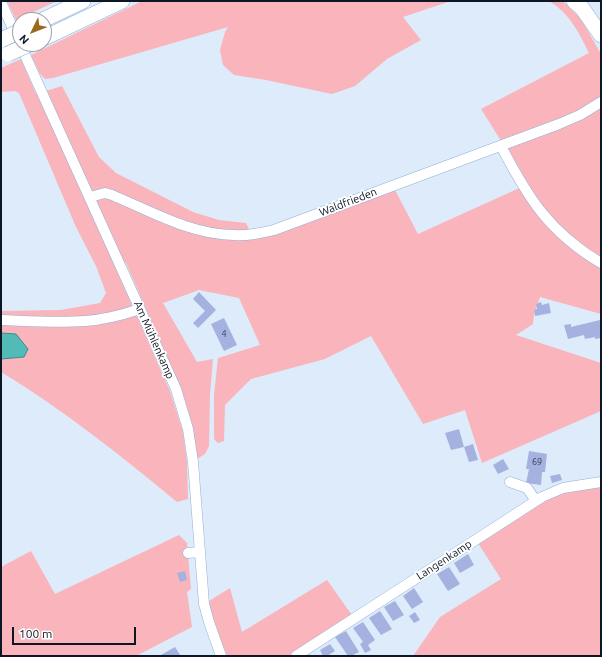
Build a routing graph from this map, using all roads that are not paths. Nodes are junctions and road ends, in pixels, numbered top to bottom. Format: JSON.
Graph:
{"nodes":[{"id":1,"x":83,"y":1,"type":"edge"},
{"id":2,"x":122,"y":1,"type":"edge"},
{"id":3,"x":574,"y":1,"type":"edge"},
{"id":4,"x":588,"y":1,"type":"edge"},
{"id":5,"x":1,"y":2,"type":"edge"},
{"id":6,"x":52,"y":16,"type":"edge"},
{"id":7,"x":601,"y":29,"type":"edge"},
{"id":8,"x":52,"y":34,"type":"edge"},
{"id":9,"x":12,"y":35,"type":"edge"},
{"id":10,"x":601,"y":35,"type":"edge"},
{"id":11,"x":1,"y":40,"type":"edge"},
{"id":12,"x":601,"y":102,"type":"edge"},
{"id":13,"x":501,"y":146,"type":"junction"},
{"id":14,"x":90,"y":197,"type":"junction"},
{"id":15,"x":601,"y":263,"type":"edge"},
{"id":16,"x":140,"y":309,"type":"junction"},
{"id":17,"x":1,"y":320,"type":"edge"},
{"id":18,"x":510,"y":482,"type":"dead end"},
{"id":19,"x":601,"y":482,"type":"edge"},
{"id":20,"x":536,"y":501,"type":"junction"},
{"id":21,"x":200,"y":552,"type":"junction"},
{"id":22,"x":188,"y":553,"type":"dead end"},
{"id":23,"x":221,"y":656,"type":"edge"},
{"id":24,"x":296,"y":656,"type":"edge"}],
"edges":[{"from":1,"to":6,"type":"highway"},
{"from":2,"to":8,"type":"highway"},
{"from":3,"to":10,"type":"highway"},
{"from":4,"to":7,"type":"highway"},
{"from":5,"to":14,"type":"street","name":"Am Mühlenkamp"},
{"from":9,"to":11,"type":"highway","bridge":true},
{"from":12,"to":13,"type":"street","name":"Waldfrieden"},
{"from":13,"to":14,"type":"street","name":"Waldfrieden"},
{"from":13,"to":15,"type":"street"},
{"from":14,"to":16,"type":"street","name":"Am Mühlenkamp"},
{"from":16,"to":17,"type":"street"},
{"from":16,"to":21,"type":"street","name":"Am Mühlenkamp"},
{"from":18,"to":20,"type":"street"},
{"from":19,"to":20,"type":"street","name":"Langenkamp"},
{"from":20,"to":24,"type":"street","name":"Langenkamp"},
{"from":21,"to":22,"type":"street"},
{"from":21,"to":23,"type":"street","name":"Am Mühlenkamp"}]}
